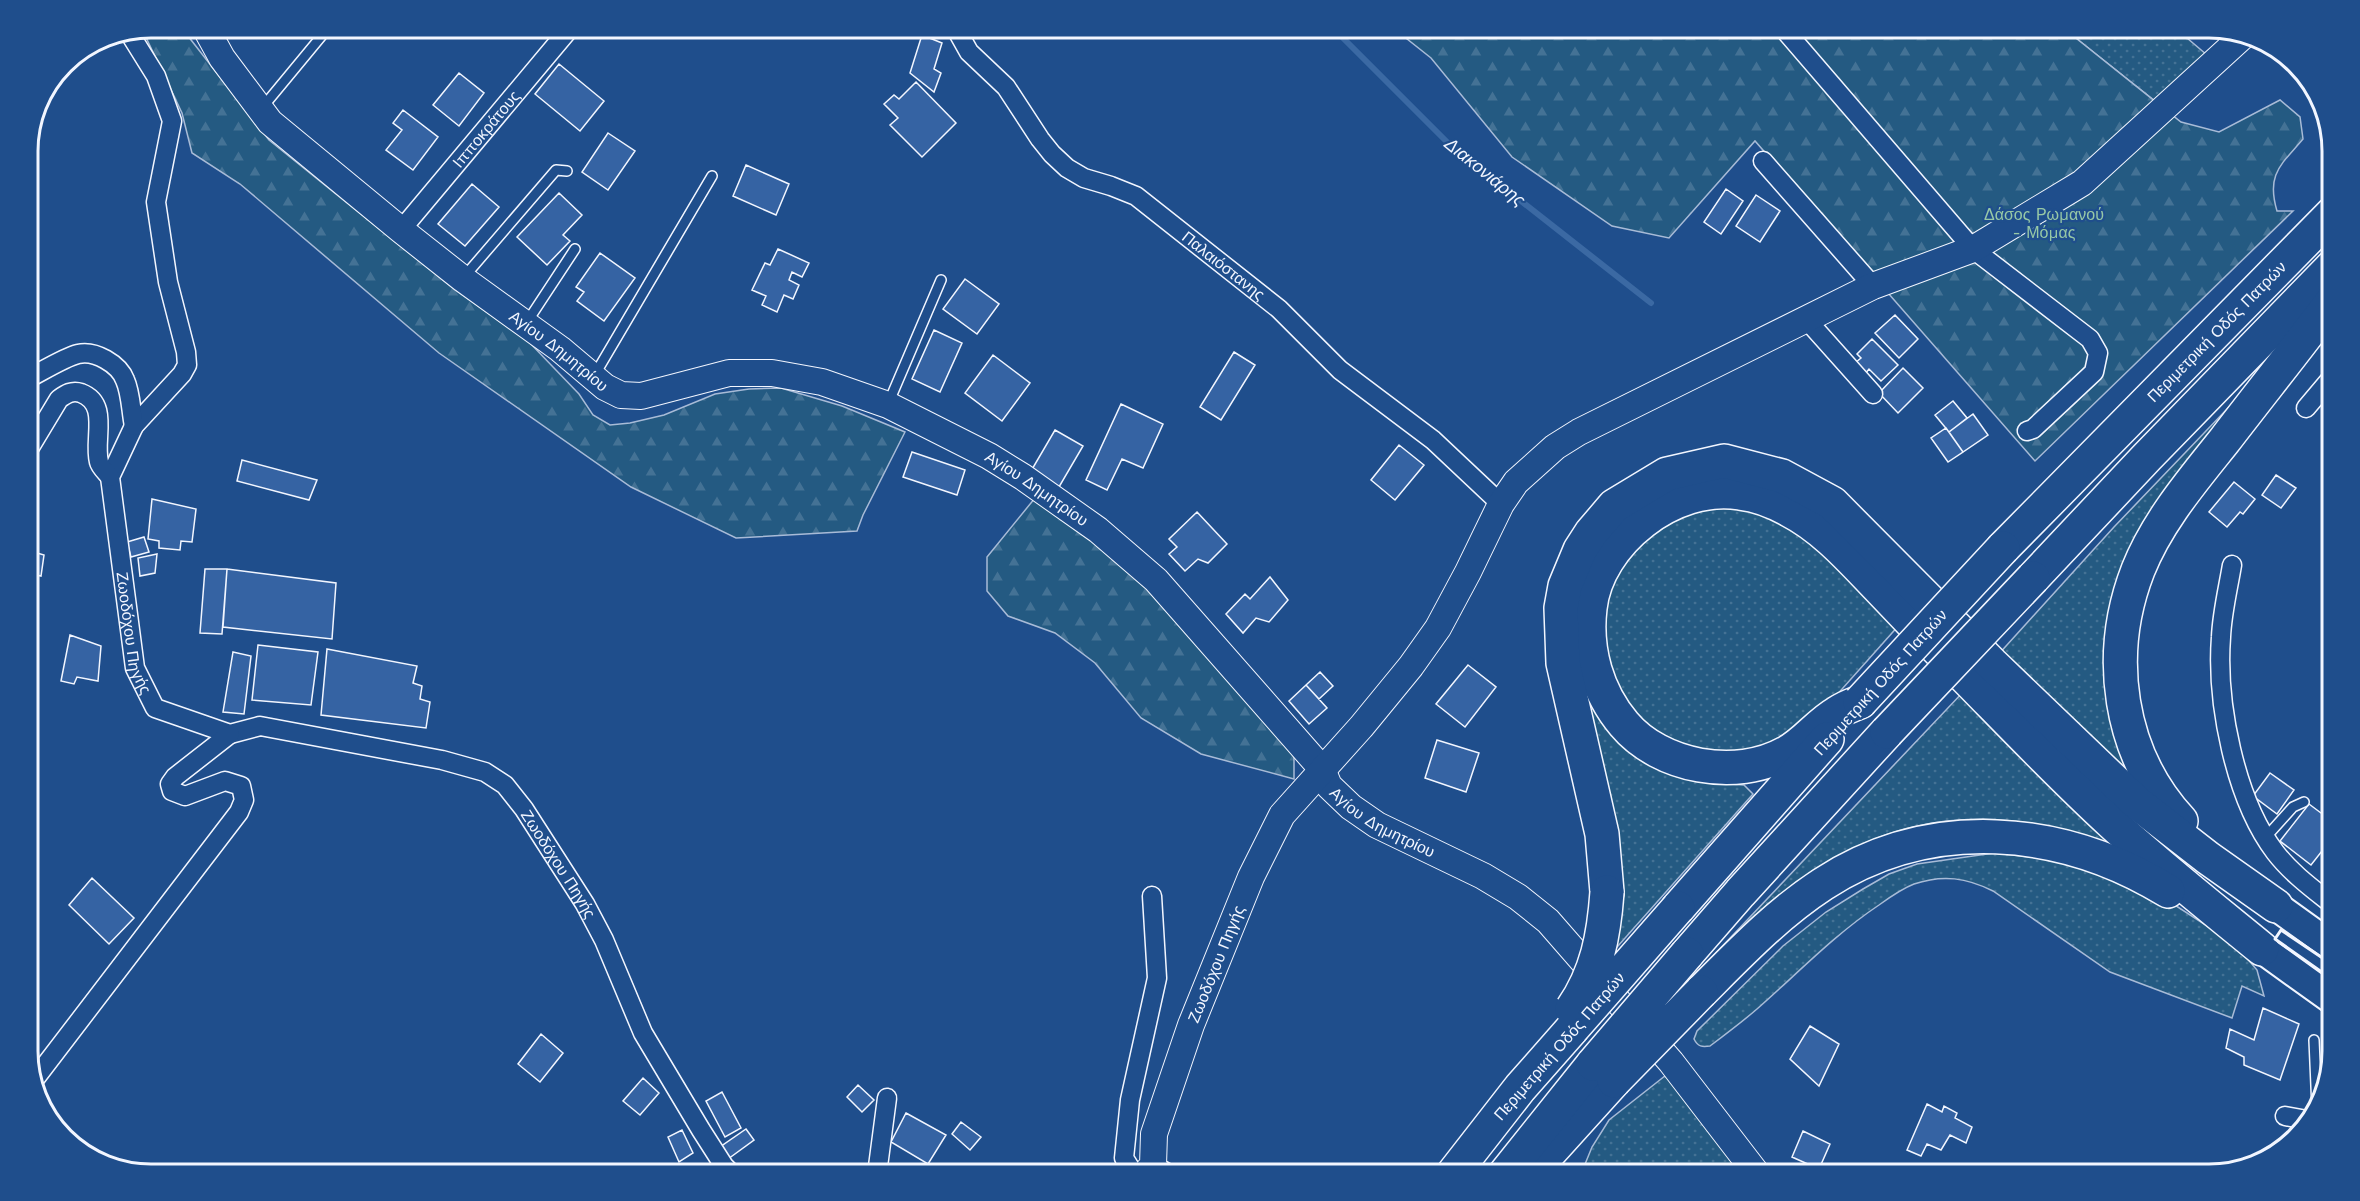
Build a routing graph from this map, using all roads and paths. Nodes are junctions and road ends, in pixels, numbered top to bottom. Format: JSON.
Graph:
{"nodes":[{"id":1,"x":212,"y":38,"type":"edge"},
{"id":2,"x":320,"y":38,"type":"edge"},
{"id":3,"x":562,"y":38,"type":"edge"},
{"id":4,"x":961,"y":38,"type":"edge"},
{"id":5,"x":1791,"y":38,"type":"edge"},
{"id":6,"x":133,"y":39,"type":"edge"},
{"id":7,"x":2238,"y":41,"type":"edge"},
{"id":8,"x":261,"y":110,"type":"junction"},
{"id":9,"x":1763,"y":161,"type":"dead end"},
{"id":10,"x":567,"y":171,"type":"dead end"},
{"id":11,"x":711,"y":176,"type":"dead end"},
{"id":12,"x":2322,"y":224,"type":"edge"},
{"id":13,"x":401,"y":230,"type":"junction"},
{"id":14,"x":575,"y":249,"type":"dead end"},
{"id":15,"x":1973,"y":249,"type":"junction"},
{"id":16,"x":2322,"y":277,"type":"edge"},
{"id":17,"x":463,"y":279,"type":"junction"},
{"id":18,"x":941,"y":280,"type":"dead end"},
{"id":19,"x":1873,"y":286,"type":"junction"},
{"id":20,"x":2322,"y":314,"type":"edge"},
{"id":21,"x":1806,"y":319,"type":"junction"},
{"id":22,"x":525,"y":324,"type":"junction"},
{"id":23,"x":38,"y":374,"type":"edge"},
{"id":24,"x":592,"y":378,"type":"junction"},
{"id":25,"x":2322,"y":389,"type":"edge"},
{"id":26,"x":1873,"y":394,"type":"dead end"},
{"id":27,"x":888,"y":405,"type":"junction"},
{"id":28,"x":2306,"y":408,"type":"dead end"},
{"id":29,"x":134,"y":426,"type":"junction"},
{"id":30,"x":2027,"y":431,"type":"dead end"},
{"id":31,"x":38,"y":434,"type":"edge"},
{"id":32,"x":110,"y":477,"type":"junction"},
{"id":33,"x":1501,"y":504,"type":"junction"},
{"id":34,"x":2232,"y":565,"type":"dead end"},
{"id":35,"x":1860,"y":702,"type":"junction"},
{"id":36,"x":230,"y":734,"type":"junction"},
{"id":37,"x":1322,"y":769,"type":"junction"},
{"id":38,"x":2304,"y":802,"type":"dead end"},
{"id":39,"x":2266,"y":837,"type":"junction"},
{"id":40,"x":1152,"y":896,"type":"dead end"},
{"id":41,"x":2322,"y":896,"type":"edge"},
{"id":42,"x":2276,"y":906,"type":"junction"},
{"id":43,"x":2322,"y":939,"type":"edge"},
{"id":44,"x":2262,"y":949,"type":"junction"},
{"id":45,"x":2322,"y":992,"type":"edge"},
{"id":46,"x":1569,"y":1023,"type":"junction"},
{"id":47,"x":2314,"y":1040,"type":"dead end"},
{"id":48,"x":40,"y":1072,"type":"edge"},
{"id":49,"x":1604,"y":1073,"type":"junction"},
{"id":50,"x":2316,"y":1089,"type":"edge"},
{"id":51,"x":887,"y":1098,"type":"dead end"},
{"id":52,"x":2285,"y":1116,"type":"dead end"},
{"id":53,"x":2300,"y":1119,"type":"edge"},
{"id":54,"x":722,"y":1163,"type":"edge"},
{"id":55,"x":878,"y":1163,"type":"edge"},
{"id":56,"x":1133,"y":1163,"type":"edge"},
{"id":57,"x":1151,"y":1163,"type":"edge"},
{"id":58,"x":1462,"y":1163,"type":"edge"},
{"id":59,"x":1516,"y":1163,"type":"edge"},
{"id":60,"x":1538,"y":1163,"type":"edge"},
{"id":61,"x":1749,"y":1163,"type":"edge"}],
"edges":[{"from":1,"to":8,"type":"main road","name":"Αγίου Δημητρίου"},
{"from":2,"to":8,"type":"lane"},
{"from":3,"to":13,"type":"street","name":"Ιπποκράτους"},
{"from":4,"to":33,"type":"street","name":"Παλαιόστανης"},
{"from":5,"to":15,"type":"street"},
{"from":6,"to":29,"type":"street"},
{"from":7,"to":15,"type":"main road","name":"Ζωοδόχου Πηγής"},
{"from":8,"to":13,"type":"main road","name":"Αγίου Δημητρίου"},
{"from":9,"to":19,"type":"street"},
{"from":10,"to":17,"type":"lane"},
{"from":11,"to":24,"type":"lane"},
{"from":12,"to":35,"type":"highway","name":"Περιμετρική Οδός Πατρών","bridge":true},
{"from":13,"to":17,"type":"main road","name":"Αγίου Δημητρίου"},
{"from":14,"to":22,"type":"lane"},
{"from":15,"to":19,"type":"main road","name":"Ζωοδόχου Πηγής"},
{"from":15,"to":30,"type":"street"},
{"from":16,"to":49,"type":"highway","bridge":true},
{"from":17,"to":22,"type":"main road","name":"Αγίου Δημητρίου"},
{"from":18,"to":27,"type":"lane"},
{"from":19,"to":21,"type":"main road","name":"Ζωοδόχου Πηγής"},
{"from":20,"to":42,"type":"highway"},
{"from":21,"to":26,"type":"street"},
{"from":21,"to":33,"type":"main road","name":"Ζωοδόχου Πηγής"},
{"from":22,"to":24,"type":"main road","name":"Αγίου Δημητρίου"},
{"from":23,"to":29,"type":"street"},
{"from":24,"to":27,"type":"main road","name":"Αγίου Δημητρίου"},
{"from":25,"to":28,"type":"street"},
{"from":27,"to":37,"type":"main road","name":"Αγίου Δημητρίου"},
{"from":29,"to":32,"type":"street"},
{"from":31,"to":32,"type":"street","name":"Ζωοδόχου Πηγής"},
{"from":32,"to":36,"type":"street","name":"Ζωοδόχου Πηγής"},
{"from":33,"to":37,"type":"main road","name":"Ζωοδόχου Πηγής"},
{"from":34,"to":39,"type":"street"},
{"from":35,"to":44,"type":"highway"},
{"from":35,"to":46,"type":"highway","name":"Περιμετρική Οδός Πατρών","bridge":true},
{"from":36,"to":48,"type":"street"},
{"from":36,"to":54,"type":"street","name":"Ζωοδόχου Πηγής"},
{"from":37,"to":57,"type":"main road","name":"Ζωοδόχου Πηγής"},
{"from":37,"to":61,"type":"main road","name":"Αγίου Δημητρίου"},
{"from":38,"to":39,"type":"lane"},
{"from":39,"to":41,"type":"street"},
{"from":40,"to":56,"type":"street"},
{"from":42,"to":43,"type":"main road"},
{"from":42,"to":46,"type":"highway","bridge":true},
{"from":44,"to":45,"type":"main road"},
{"from":44,"to":49,"type":"highway","bridge":true},
{"from":46,"to":58,"type":"highway","name":"Περιμετρική Οδός Πατρών"},
{"from":47,"to":50,"type":"lane"},
{"from":49,"to":59,"type":"highway"},
{"from":49,"to":60,"type":"highway"},
{"from":51,"to":55,"type":"street"},
{"from":52,"to":53,"type":"street"}]}
